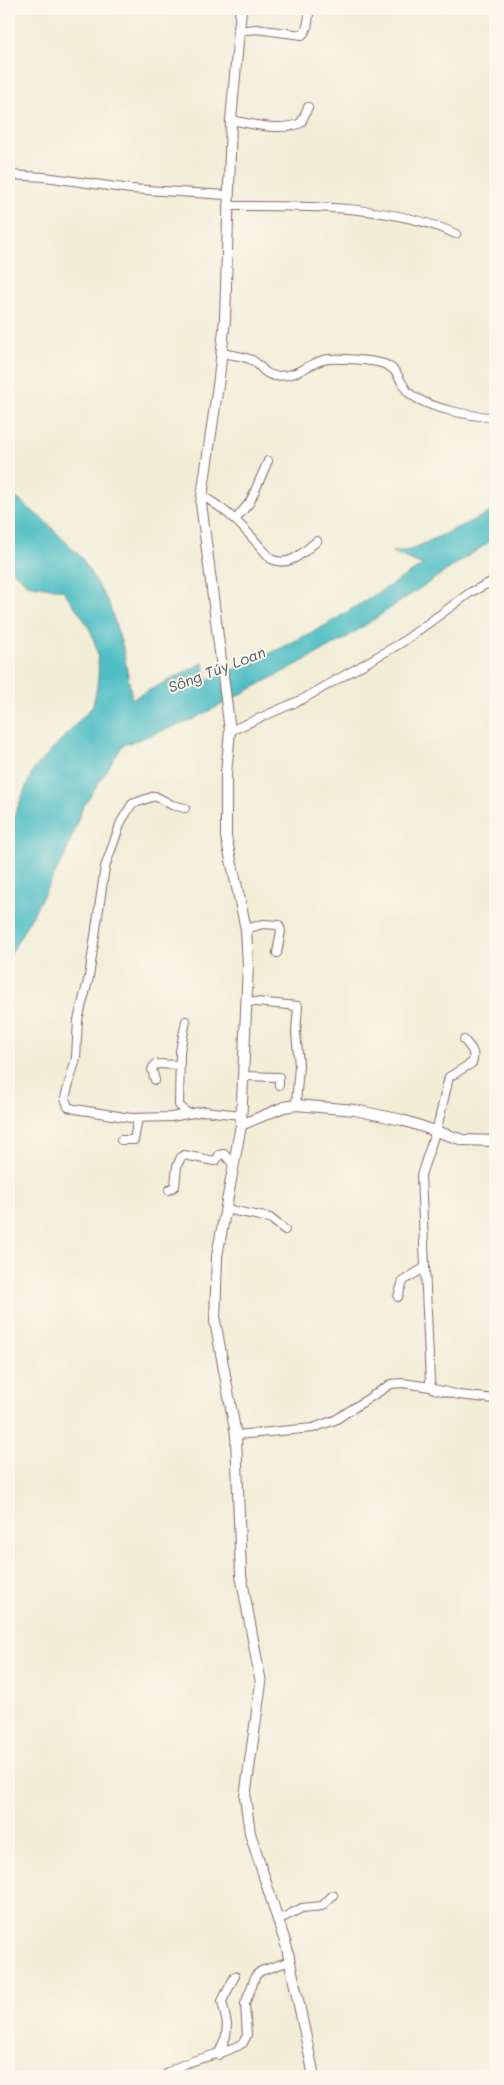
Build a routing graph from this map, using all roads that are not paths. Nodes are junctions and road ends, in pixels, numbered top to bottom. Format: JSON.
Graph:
{"nodes":[{"id":1,"x":241,"y":9,"type":"edge"},
{"id":2,"x":310,"y":9,"type":"edge"},
{"id":3,"x":239,"y":32,"type":"junction"},
{"id":4,"x":308,"y":107,"type":"dead end"},
{"id":5,"x":231,"y":120,"type":"junction"},
{"id":6,"x":9,"y":175,"type":"edge"},
{"id":7,"x":228,"y":195,"type":"junction"},
{"id":8,"x":227,"y":206,"type":"junction"},
{"id":9,"x":456,"y":234,"type":"dead end"},
{"id":10,"x":222,"y":353,"type":"junction"},
{"id":11,"x":495,"y":417,"type":"edge"},
{"id":12,"x":268,"y":461,"type":"dead end"},
{"id":13,"x":202,"y":496,"type":"junction"},
{"id":14,"x":236,"y":519,"type":"junction"},
{"id":15,"x":317,"y":541,"type":"dead end"},
{"id":16,"x":495,"y":580,"type":"edge"},
{"id":17,"x":230,"y":731,"type":"junction"},
{"id":18,"x":185,"y":808,"type":"dead end"},
{"id":19,"x":246,"y":930,"type":"junction"},
{"id":20,"x":277,"y":953,"type":"dead end"},
{"id":21,"x":246,"y":1001,"type":"junction"},
{"id":22,"x":186,"y":1021,"type":"dead end"},
{"id":23,"x":464,"y":1040,"type":"dead end"},
{"id":24,"x":180,"y":1065,"type":"junction"},
{"id":25,"x":242,"y":1076,"type":"junction"},
{"id":26,"x":155,"y":1080,"type":"dead end"},
{"id":27,"x":279,"y":1085,"type":"dead end"},
{"id":28,"x":296,"y":1105,"type":"junction"},
{"id":29,"x":188,"y":1114,"type":"junction"},
{"id":30,"x":138,"y":1118,"type":"junction"},
{"id":31,"x":241,"y":1120,"type":"junction"},
{"id":32,"x":435,"y":1131,"type":"junction"},
{"id":33,"x":122,"y":1140,"type":"dead end"},
{"id":34,"x":495,"y":1141,"type":"edge"},
{"id":35,"x":233,"y":1164,"type":"junction"},
{"id":36,"x":169,"y":1190,"type":"dead end"},
{"id":37,"x":225,"y":1209,"type":"junction"},
{"id":38,"x":285,"y":1230,"type":"dead end"},
{"id":39,"x":424,"y":1268,"type":"junction"},
{"id":40,"x":398,"y":1297,"type":"dead end"},
{"id":41,"x":431,"y":1387,"type":"junction"},
{"id":42,"x":495,"y":1399,"type":"edge"},
{"id":43,"x":236,"y":1435,"type":"junction"},
{"id":44,"x":333,"y":1895,"type":"dead end"},
{"id":45,"x":278,"y":1920,"type":"junction"},
{"id":46,"x":290,"y":1962,"type":"junction"},
{"id":47,"x":235,"y":1976,"type":"dead end"},
{"id":48,"x":218,"y":2055,"type":"junction"},
{"id":49,"x":164,"y":2076,"type":"edge"},
{"id":50,"x":314,"y":2076,"type":"edge"}],
"edges":[{"from":1,"to":3,"type":"street"},
{"from":2,"to":3,"type":"street"},
{"from":3,"to":5,"type":"street"},
{"from":4,"to":5,"type":"street"},
{"from":5,"to":7,"type":"street"},
{"from":6,"to":7,"type":"street"},
{"from":7,"to":8,"type":"street"},
{"from":8,"to":9,"type":"street"},
{"from":8,"to":10,"type":"street"},
{"from":10,"to":11,"type":"street"},
{"from":10,"to":13,"type":"street"},
{"from":12,"to":14,"type":"street"},
{"from":13,"to":14,"type":"street"},
{"from":13,"to":17,"type":"street"},
{"from":14,"to":15,"type":"street"},
{"from":16,"to":17,"type":"street"},
{"from":17,"to":19,"type":"street"},
{"from":18,"to":30,"type":"street"},
{"from":19,"to":20,"type":"street"},
{"from":19,"to":21,"type":"street"},
{"from":21,"to":25,"type":"street"},
{"from":21,"to":28,"type":"street"},
{"from":22,"to":24,"type":"street"},
{"from":23,"to":32,"type":"street"},
{"from":24,"to":26,"type":"street"},
{"from":24,"to":29,"type":"street"},
{"from":25,"to":27,"type":"street"},
{"from":25,"to":31,"type":"street"},
{"from":28,"to":31,"type":"street"},
{"from":28,"to":32,"type":"street"},
{"from":29,"to":30,"type":"street"},
{"from":29,"to":31,"type":"street"},
{"from":30,"to":33,"type":"street"},
{"from":31,"to":35,"type":"street"},
{"from":32,"to":34,"type":"street"},
{"from":32,"to":39,"type":"street"},
{"from":35,"to":36,"type":"street"},
{"from":35,"to":37,"type":"street"},
{"from":37,"to":38,"type":"street"},
{"from":37,"to":43,"type":"street"},
{"from":39,"to":40,"type":"street"},
{"from":39,"to":41,"type":"street"},
{"from":41,"to":42,"type":"street"},
{"from":41,"to":43,"type":"street"},
{"from":43,"to":45,"type":"street"},
{"from":44,"to":45,"type":"street"},
{"from":45,"to":46,"type":"street"},
{"from":46,"to":48,"type":"street"},
{"from":46,"to":50,"type":"street"},
{"from":47,"to":48,"type":"street"},
{"from":48,"to":49,"type":"street"}]}
